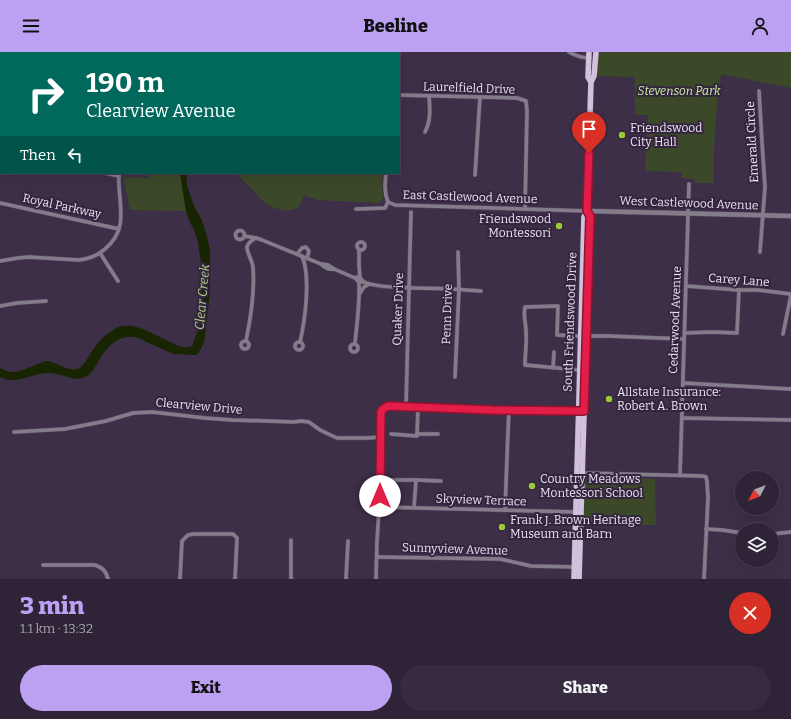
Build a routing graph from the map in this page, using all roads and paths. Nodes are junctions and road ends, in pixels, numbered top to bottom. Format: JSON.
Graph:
{"nodes":[{"id":1,"x":569,"y":52,"type":"edge"},
{"id":2,"x":596,"y":52,"type":"edge"},
{"id":3,"x":591,"y":56,"type":"edge"},
{"id":4,"x":759,"y":91,"type":"dead end"},
{"id":5,"x":400,"y":95,"type":"edge"},
{"id":6,"x":429,"y":96,"type":"junction"},
{"id":7,"x":480,"y":97,"type":"junction"},
{"id":8,"x":424,"y":132,"type":"dead end"},
{"id":9,"x":119,"y":174,"type":"edge"},
{"id":10,"x":386,"y":174,"type":"edge"},
{"id":11,"x":475,"y":175,"type":"dead end"},
{"id":12,"x":689,"y":184,"type":"dead end"},
{"id":13,"x":388,"y":202,"type":"junction"},
{"id":14,"x":0,"y":203,"type":"edge"},
{"id":15,"x":356,"y":209,"type":"dead end"},
{"id":16,"x":525,"y":209,"type":"junction"},
{"id":17,"x":587,"y":211,"type":"junction"},
{"id":18,"x":411,"y":212,"type":"dead end"},
{"id":19,"x":688,"y":214,"type":"junction"},
{"id":20,"x":763,"y":216,"type":"junction"},
{"id":21,"x":791,"y":216,"type":"edge"},
{"id":22,"x":119,"y":229,"type":"junction"},
{"id":23,"x":256,"y":238,"type":"junction"},
{"id":24,"x":248,"y":245,"type":"junction"},
{"id":25,"x":359,"y":249,"type":"dead end"},
{"id":26,"x":458,"y":252,"type":"dead end"},
{"id":27,"x":760,"y":252,"type":"dead end"},
{"id":28,"x":100,"y":253,"type":"junction"},
{"id":29,"x":297,"y":254,"type":"junction"},
{"id":30,"x":302,"y":256,"type":"junction"},
{"id":31,"x":307,"y":258,"type":"junction"},
{"id":32,"x":0,"y":261,"type":"edge"},
{"id":33,"x":313,"y":261,"type":"junction"},
{"id":34,"x":306,"y":268,"type":"junction"},
{"id":35,"x":118,"y":280,"type":"dead end"},
{"id":36,"x":360,"y":280,"type":"junction"},
{"id":37,"x":369,"y":284,"type":"junction"},
{"id":38,"x":686,"y":286,"type":"junction"},
{"id":39,"x":409,"y":288,"type":"junction"},
{"id":40,"x":459,"y":289,"type":"junction"},
{"id":41,"x":739,"y":290,"type":"junction"},
{"id":42,"x":481,"y":291,"type":"dead end"},
{"id":43,"x":360,"y":294,"type":"junction"},
{"id":44,"x":791,"y":294,"type":"edge"},
{"id":45,"x":46,"y":302,"type":"dead end"},
{"id":46,"x":0,"y":306,"type":"edge"},
{"id":47,"x":684,"y":333,"type":"junction"},
{"id":48,"x":783,"y":334,"type":"dead end"},
{"id":49,"x":584,"y":336,"type":"junction"},
{"id":50,"x":684,"y":339,"type":"junction"},
{"id":51,"x":246,"y":341,"type":"dead end"},
{"id":52,"x":300,"y":342,"type":"dead end"},
{"id":53,"x":354,"y":343,"type":"dead end"},
{"id":54,"x":554,"y":352,"type":"dead end"},
{"id":55,"x":553,"y":368,"type":"junction"},
{"id":56,"x":580,"y":370,"type":"junction"},
{"id":57,"x":455,"y":377,"type":"dead end"},
{"id":58,"x":683,"y":383,"type":"junction"},
{"id":59,"x":791,"y":389,"type":"edge"},
{"id":60,"x":406,"y":406,"type":"junction"},
{"id":61,"x":418,"y":407,"type":"junction"},
{"id":62,"x":509,"y":410,"type":"junction"},
{"id":63,"x":581,"y":411,"type":"junction"},
{"id":64,"x":682,"y":418,"type":"junction"},
{"id":65,"x":791,"y":420,"type":"edge"},
{"id":66,"x":14,"y":432,"type":"dead end"},
{"id":67,"x":391,"y":434,"type":"dead end"},
{"id":68,"x":417,"y":434,"type":"junction"},
{"id":69,"x":438,"y":434,"type":"dead end"},
{"id":70,"x":381,"y":437,"type":"junction"},
{"id":71,"x":580,"y":473,"type":"junction"},
{"id":72,"x":680,"y":475,"type":"junction"},
{"id":73,"x":390,"y":480,"type":"dead end"},
{"id":74,"x":416,"y":480,"type":"junction"},
{"id":75,"x":441,"y":481,"type":"dead end"},
{"id":76,"x":380,"y":507,"type":"junction"},
{"id":77,"x":414,"y":508,"type":"junction"},
{"id":78,"x":505,"y":510,"type":"junction"},
{"id":79,"x":579,"y":512,"type":"junction"},
{"id":80,"x":706,"y":529,"type":"junction"},
{"id":81,"x":791,"y":532,"type":"edge"},
{"id":82,"x":735,"y":533,"type":"edge"},
{"id":83,"x":779,"y":533,"type":"edge"},
{"id":84,"x":291,"y":540,"type":"dead end"},
{"id":85,"x":348,"y":540,"type":"dead end"},
{"id":86,"x":376,"y":557,"type":"junction"},
{"id":87,"x":43,"y":565,"type":"dead end"},
{"id":88,"x":577,"y":568,"type":"junction"},
{"id":89,"x":108,"y":579,"type":"edge"},
{"id":90,"x":180,"y":579,"type":"edge"},
{"id":91,"x":235,"y":579,"type":"edge"},
{"id":92,"x":291,"y":579,"type":"edge"},
{"id":93,"x":346,"y":579,"type":"edge"},
{"id":94,"x":376,"y":579,"type":"edge"},
{"id":95,"x":574,"y":579,"type":"edge"},
{"id":96,"x":580,"y":579,"type":"edge"},
{"id":97,"x":704,"y":579,"type":"edge"}],
"edges":[{"from":1,"to":3,"type":"street"},
{"from":2,"to":3,"type":"main road","name":"South Friendswood Drive"},
{"from":3,"to":17,"type":"main road","name":"South Friendswood Drive"},
{"from":4,"to":20,"type":"street","name":"Emerald Circle"},
{"from":5,"to":6,"type":"street","name":"Laurelfield Drive"},
{"from":6,"to":7,"type":"street","name":"Laurelfield Drive"},
{"from":6,"to":8,"type":"street"},
{"from":7,"to":11,"type":"street"},
{"from":7,"to":16,"type":"street","name":"Laurelfield Drive"},
{"from":9,"to":22,"type":"street"},
{"from":10,"to":13,"type":"street"},
{"from":12,"to":19,"type":"street","name":"Cedarwood Avenue"},
{"from":13,"to":15,"type":"street","name":"East Castlewood Avenue"},
{"from":13,"to":16,"type":"street","name":"East Castlewood Avenue"},
{"from":14,"to":22,"type":"street","name":"Royal Parkway"},
{"from":16,"to":17,"type":"street","name":"East Castlewood Avenue"},
{"from":17,"to":19,"type":"street","name":"West Castlewood Avenue"},
{"from":17,"to":49,"type":"main road","name":"South Friendswood Drive"},
{"from":18,"to":39,"type":"street","name":"Quaker Drive"},
{"from":19,"to":20,"type":"street","name":"West Castlewood Avenue"},
{"from":19,"to":38,"type":"street","name":"Cedarwood Avenue"},
{"from":20,"to":21,"type":"street","name":"West Castlewood Avenue"},
{"from":20,"to":27,"type":"street","name":"Emerald Circle"},
{"from":22,"to":28,"type":"street"},
{"from":23,"to":24,"type":"street"},
{"from":23,"to":24,"type":"street"},
{"from":23,"to":29,"type":"street"},
{"from":24,"to":51,"type":"street"},
{"from":25,"to":36,"type":"street"},
{"from":26,"to":40,"type":"street","name":"Penn Drive"},
{"from":28,"to":32,"type":"street"},
{"from":28,"to":35,"type":"street"},
{"from":29,"to":30,"type":"street"},
{"from":29,"to":31,"type":"street"},
{"from":30,"to":31,"type":"street"},
{"from":30,"to":34,"type":"street"},
{"from":31,"to":33,"type":"street"},
{"from":33,"to":34,"type":"street"},
{"from":33,"to":36,"type":"street"},
{"from":34,"to":52,"type":"street"},
{"from":36,"to":37,"type":"street"},
{"from":36,"to":43,"type":"street"},
{"from":37,"to":39,"type":"street"},
{"from":37,"to":43,"type":"street"},
{"from":38,"to":41,"type":"street","name":"Carey Lane"},
{"from":38,"to":47,"type":"street","name":"Cedarwood Avenue"},
{"from":39,"to":40,"type":"street"},
{"from":39,"to":60,"type":"street","name":"Quaker Drive"},
{"from":40,"to":42,"type":"street"},
{"from":40,"to":57,"type":"street","name":"Penn Drive"},
{"from":41,"to":44,"type":"street","name":"Carey Lane"},
{"from":41,"to":47,"type":"street"},
{"from":43,"to":53,"type":"street"},
{"from":44,"to":48,"type":"street"},
{"from":45,"to":46,"type":"street"},
{"from":47,"to":50,"type":"street","name":"Cedarwood Avenue"},
{"from":49,"to":50,"type":"street"},
{"from":49,"to":55,"type":"street"},
{"from":49,"to":56,"type":"main road","name":"South Friendswood Drive"},
{"from":49,"to":63,"type":"main road","name":"South Friendswood Drive"},
{"from":50,"to":58,"type":"street","name":"Cedarwood Avenue"},
{"from":54,"to":55,"type":"street"},
{"from":55,"to":56,"type":"street"},
{"from":56,"to":63,"type":"main road","name":"South Friendswood Drive"},
{"from":58,"to":59,"type":"street"},
{"from":58,"to":64,"type":"street","name":"Cedarwood Avenue"},
{"from":60,"to":61,"type":"street"},
{"from":60,"to":70,"type":"street"},
{"from":61,"to":62,"type":"street"},
{"from":61,"to":68,"type":"street"},
{"from":62,"to":63,"type":"street"},
{"from":62,"to":78,"type":"street"},
{"from":63,"to":71,"type":"main road","name":"South Friendswood Drive"},
{"from":64,"to":65,"type":"street"},
{"from":64,"to":72,"type":"street","name":"Cedarwood Avenue"},
{"from":66,"to":70,"type":"street","name":"Clearview Drive"},
{"from":67,"to":68,"type":"street"},
{"from":68,"to":69,"type":"street"},
{"from":70,"to":76,"type":"street"},
{"from":71,"to":72,"type":"street"},
{"from":71,"to":79,"type":"main road","name":"South Friendswood Drive"},
{"from":72,"to":80,"type":"street"},
{"from":73,"to":74,"type":"street"},
{"from":74,"to":75,"type":"street"},
{"from":74,"to":77,"type":"street"},
{"from":76,"to":77,"type":"street","name":"Skyview Terrace"},
{"from":76,"to":86,"type":"street"},
{"from":77,"to":78,"type":"street","name":"Skyview Terrace"},
{"from":78,"to":79,"type":"street","name":"Skyview Terrace"},
{"from":79,"to":88,"type":"main road","name":"South Friendswood Drive"},
{"from":80,"to":82,"type":"street"},
{"from":80,"to":97,"type":"street"},
{"from":81,"to":83,"type":"street"},
{"from":84,"to":92,"type":"street"},
{"from":85,"to":93,"type":"street"},
{"from":86,"to":88,"type":"street","name":"Sunnyview Avenue"},
{"from":86,"to":94,"type":"street"},
{"from":87,"to":89,"type":"street"},
{"from":88,"to":95,"type":"main road","name":"South Friendswood Drive"},
{"from":88,"to":96,"type":"main road","name":"South Friendswood Drive"},
{"from":90,"to":91,"type":"street"}]}
